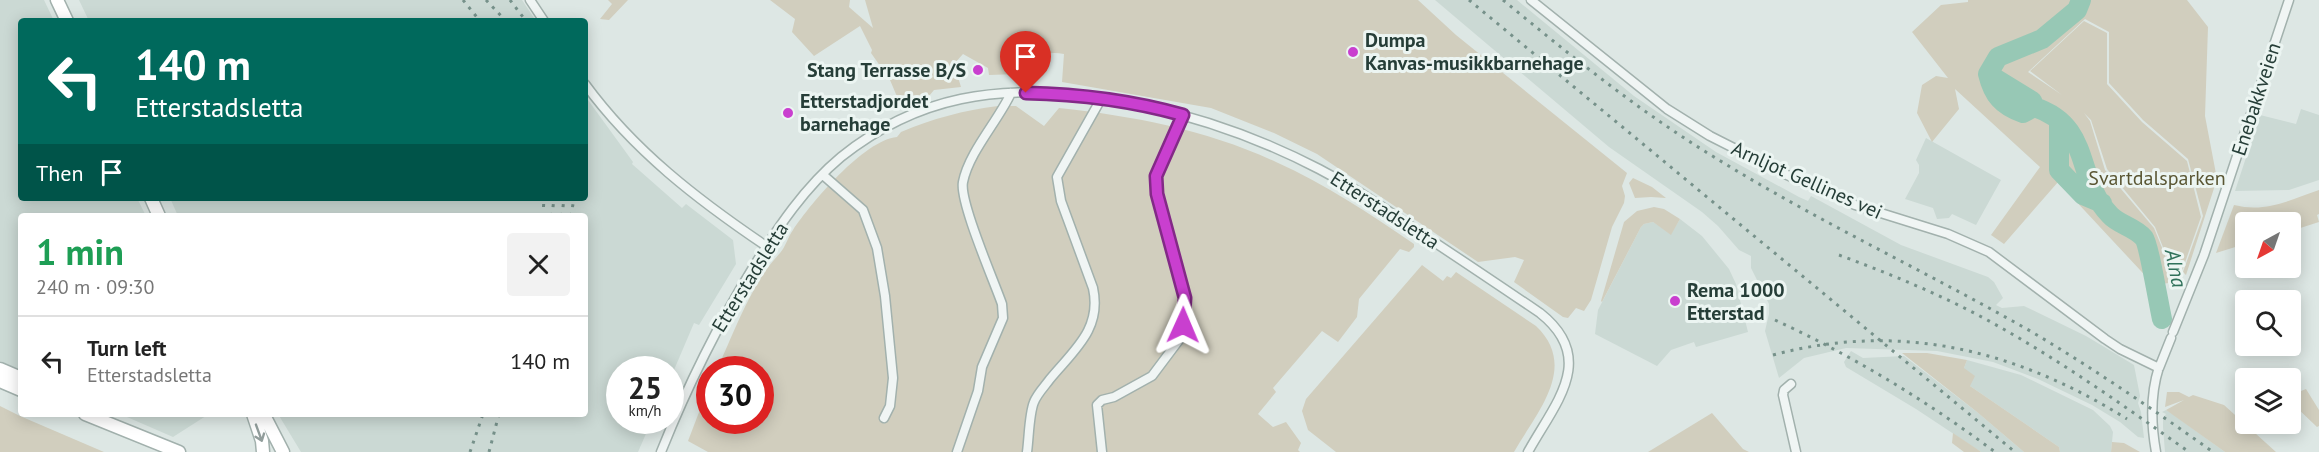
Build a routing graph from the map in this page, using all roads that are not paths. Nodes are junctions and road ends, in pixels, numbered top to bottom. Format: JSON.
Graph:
{"nodes":[{"id":1,"x":57,"y":0,"type":"edge"},
{"id":2,"x":530,"y":0,"type":"edge"},
{"id":3,"x":1531,"y":0,"type":"edge"},
{"id":4,"x":2289,"y":0,"type":"edge"},
{"id":5,"x":66,"y":18,"type":"edge"},
{"id":6,"x":542,"y":18,"type":"edge"},
{"id":7,"x":588,"y":88,"type":"edge"},
{"id":8,"x":1011,"y":93,"type":"junction"},
{"id":9,"x":1101,"y":99,"type":"junction"},
{"id":10,"x":1183,"y":115,"type":"junction"},
{"id":11,"x":823,"y":175,"type":"junction"},
{"id":12,"x":766,"y":246,"type":"junction"},
{"id":13,"x":2159,"y":368,"type":"junction"},
{"id":14,"x":0,"y":369,"type":"edge"},
{"id":15,"x":18,"y":377,"type":"edge"},
{"id":16,"x":0,"y":381,"type":"edge"},
{"id":17,"x":1791,"y":384,"type":"dead end"},
{"id":18,"x":18,"y":389,"type":"edge"},
{"id":19,"x":95,"y":417,"type":"edge"},
{"id":20,"x":254,"y":417,"type":"edge"},
{"id":21,"x":264,"y":417,"type":"edge"},
{"id":22,"x":884,"y":418,"type":"dead end"},
{"id":23,"x":124,"y":430,"type":"junction"},
{"id":24,"x":159,"y":452,"type":"edge"},
{"id":25,"x":179,"y":452,"type":"edge"},
{"id":26,"x":263,"y":452,"type":"edge"},
{"id":27,"x":283,"y":452,"type":"edge"},
{"id":28,"x":661,"y":452,"type":"edge"},
{"id":29,"x":957,"y":452,"type":"edge"},
{"id":30,"x":1027,"y":452,"type":"edge"},
{"id":31,"x":1102,"y":452,"type":"edge"},
{"id":32,"x":1528,"y":452,"type":"edge"},
{"id":33,"x":1796,"y":452,"type":"edge"},
{"id":34,"x":2156,"y":452,"type":"edge"}],
"edges":[{"from":1,"to":5,"type":"main road"},
{"from":2,"to":6,"type":"street"},
{"from":3,"to":13,"type":"street","name":"Arnljot Gellines vei"},
{"from":4,"to":13,"type":"street","name":"Enebakkveien"},
{"from":7,"to":12,"type":"street"},
{"from":8,"to":9,"type":"street","name":"Etterstadsletta"},
{"from":8,"to":11,"type":"street","name":"Etterstadsletta"},
{"from":8,"to":29,"type":"street"},
{"from":9,"to":10,"type":"street","name":"Etterstadsletta"},
{"from":9,"to":30,"type":"street"},
{"from":10,"to":31,"type":"street"},
{"from":10,"to":32,"type":"street","name":"Etterstadsletta"},
{"from":11,"to":12,"type":"street","name":"Etterstadsletta"},
{"from":11,"to":22,"type":"street"},
{"from":12,"to":28,"type":"street","name":"Etterstadsletta"},
{"from":13,"to":34,"type":"street","name":"Enebakkveien"},
{"from":14,"to":15,"type":"main road"},
{"from":16,"to":18,"type":"main road"},
{"from":17,"to":33,"type":"street"},
{"from":19,"to":23,"type":"main road"},
{"from":20,"to":26,"type":"main road","one_way":true},
{"from":21,"to":27,"type":"main road"},
{"from":23,"to":24,"type":"main road"},
{"from":23,"to":25,"type":"main road"}]}
